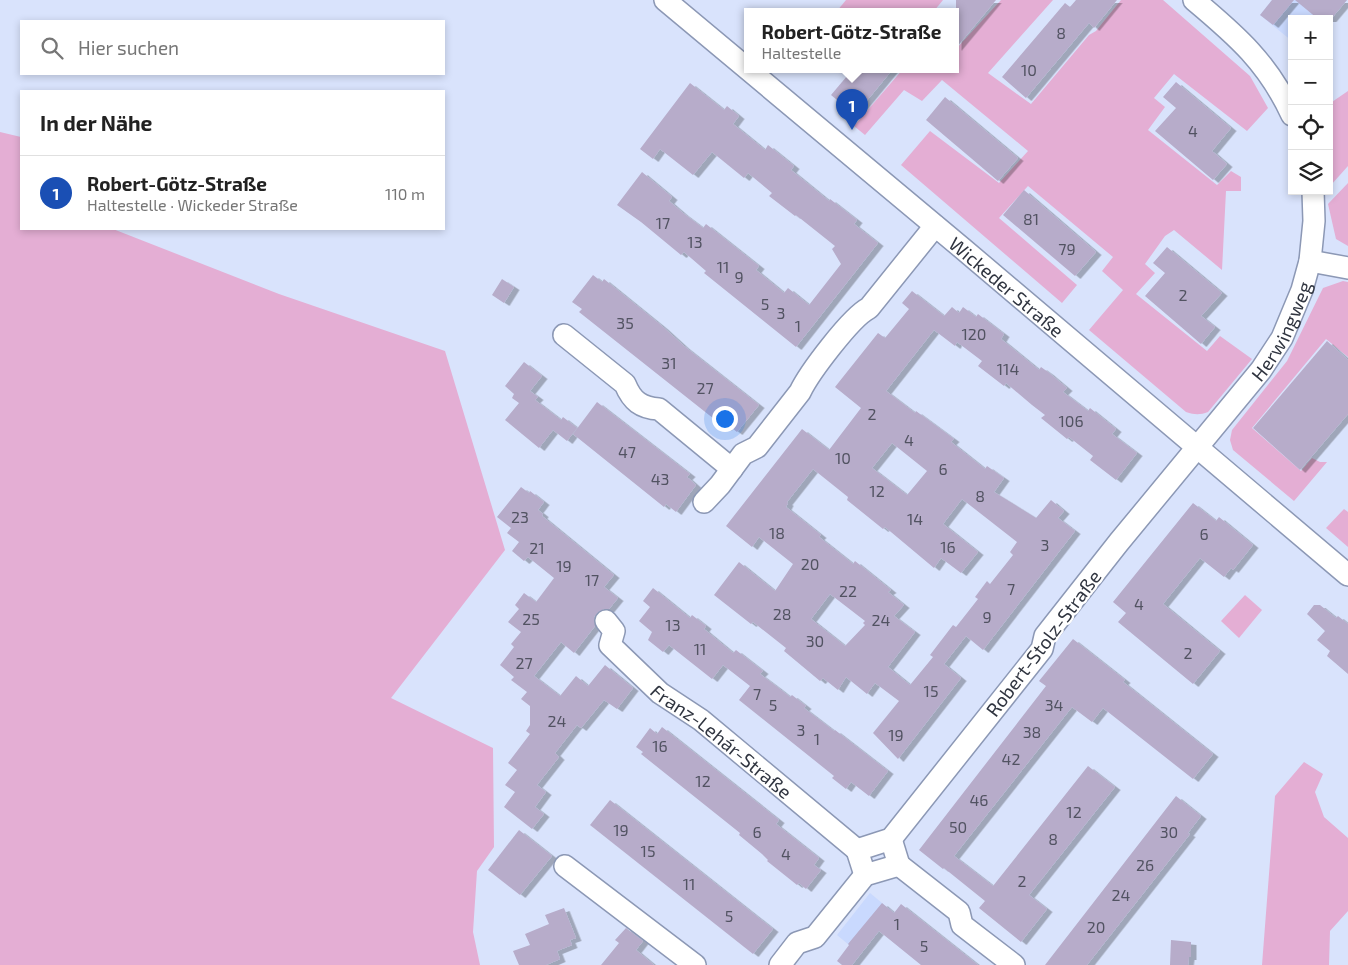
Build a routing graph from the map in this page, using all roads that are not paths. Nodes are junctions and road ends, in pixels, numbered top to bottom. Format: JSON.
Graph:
{"nodes":[{"id":1,"x":665,"y":0,"type":"edge"},
{"id":2,"x":1194,"y":0,"type":"edge"},
{"id":3,"x":744,"y":66,"type":"edge"},
{"id":4,"x":752,"y":73,"type":"edge"},
{"id":5,"x":1288,"y":107,"type":"edge"},
{"id":6,"x":1313,"y":195,"type":"edge"},
{"id":7,"x":935,"y":226,"type":"junction"},
{"id":8,"x":1310,"y":261,"type":"junction"},
{"id":9,"x":1348,"y":268,"type":"edge"},
{"id":10,"x":564,"y":335,"type":"dead end"},
{"id":11,"x":1197,"y":448,"type":"junction"},
{"id":12,"x":732,"y":469,"type":"junction"},
{"id":13,"x":704,"y":502,"type":"dead end"},
{"id":14,"x":1348,"y":575,"type":"edge"},
{"id":15,"x":606,"y":621,"type":"dead end"},
{"id":16,"x":891,"y":839,"type":"junction"},
{"id":17,"x":857,"y":850,"type":"junction"},
{"id":18,"x":899,"y":865,"type":"junction"},
{"id":19,"x":565,"y":866,"type":"dead end"},
{"id":20,"x":864,"y":876,"type":"junction"},
{"id":21,"x":695,"y":965,"type":"edge"},
{"id":22,"x":780,"y":965,"type":"edge"},
{"id":23,"x":1014,"y":965,"type":"edge"}],
"edges":[{"from":1,"to":3,"type":"street","name":"Wickeder Straße"},
{"from":2,"to":5,"type":"street"},
{"from":4,"to":7,"type":"street","name":"Wickeder Straße"},
{"from":6,"to":8,"type":"street","name":"Herwingweg"},
{"from":7,"to":11,"type":"street","name":"Wickeder Straße"},
{"from":7,"to":12,"type":"street"},
{"from":8,"to":9,"type":"street"},
{"from":8,"to":11,"type":"street","name":"Herwingweg"},
{"from":10,"to":12,"type":"street"},
{"from":11,"to":14,"type":"street","name":"Wickeder Straße"},
{"from":11,"to":16,"type":"street","name":"Robert-Stolz-Straße"},
{"from":12,"to":13,"type":"street"},
{"from":15,"to":17,"type":"street","name":"Franz-Lehár-Straße"},
{"from":16,"to":17,"type":"street"},
{"from":16,"to":18,"type":"street"},
{"from":17,"to":20,"type":"street"},
{"from":18,"to":20,"type":"street"},
{"from":18,"to":23,"type":"street"},
{"from":19,"to":21,"type":"street"},
{"from":20,"to":22,"type":"street"}]}
